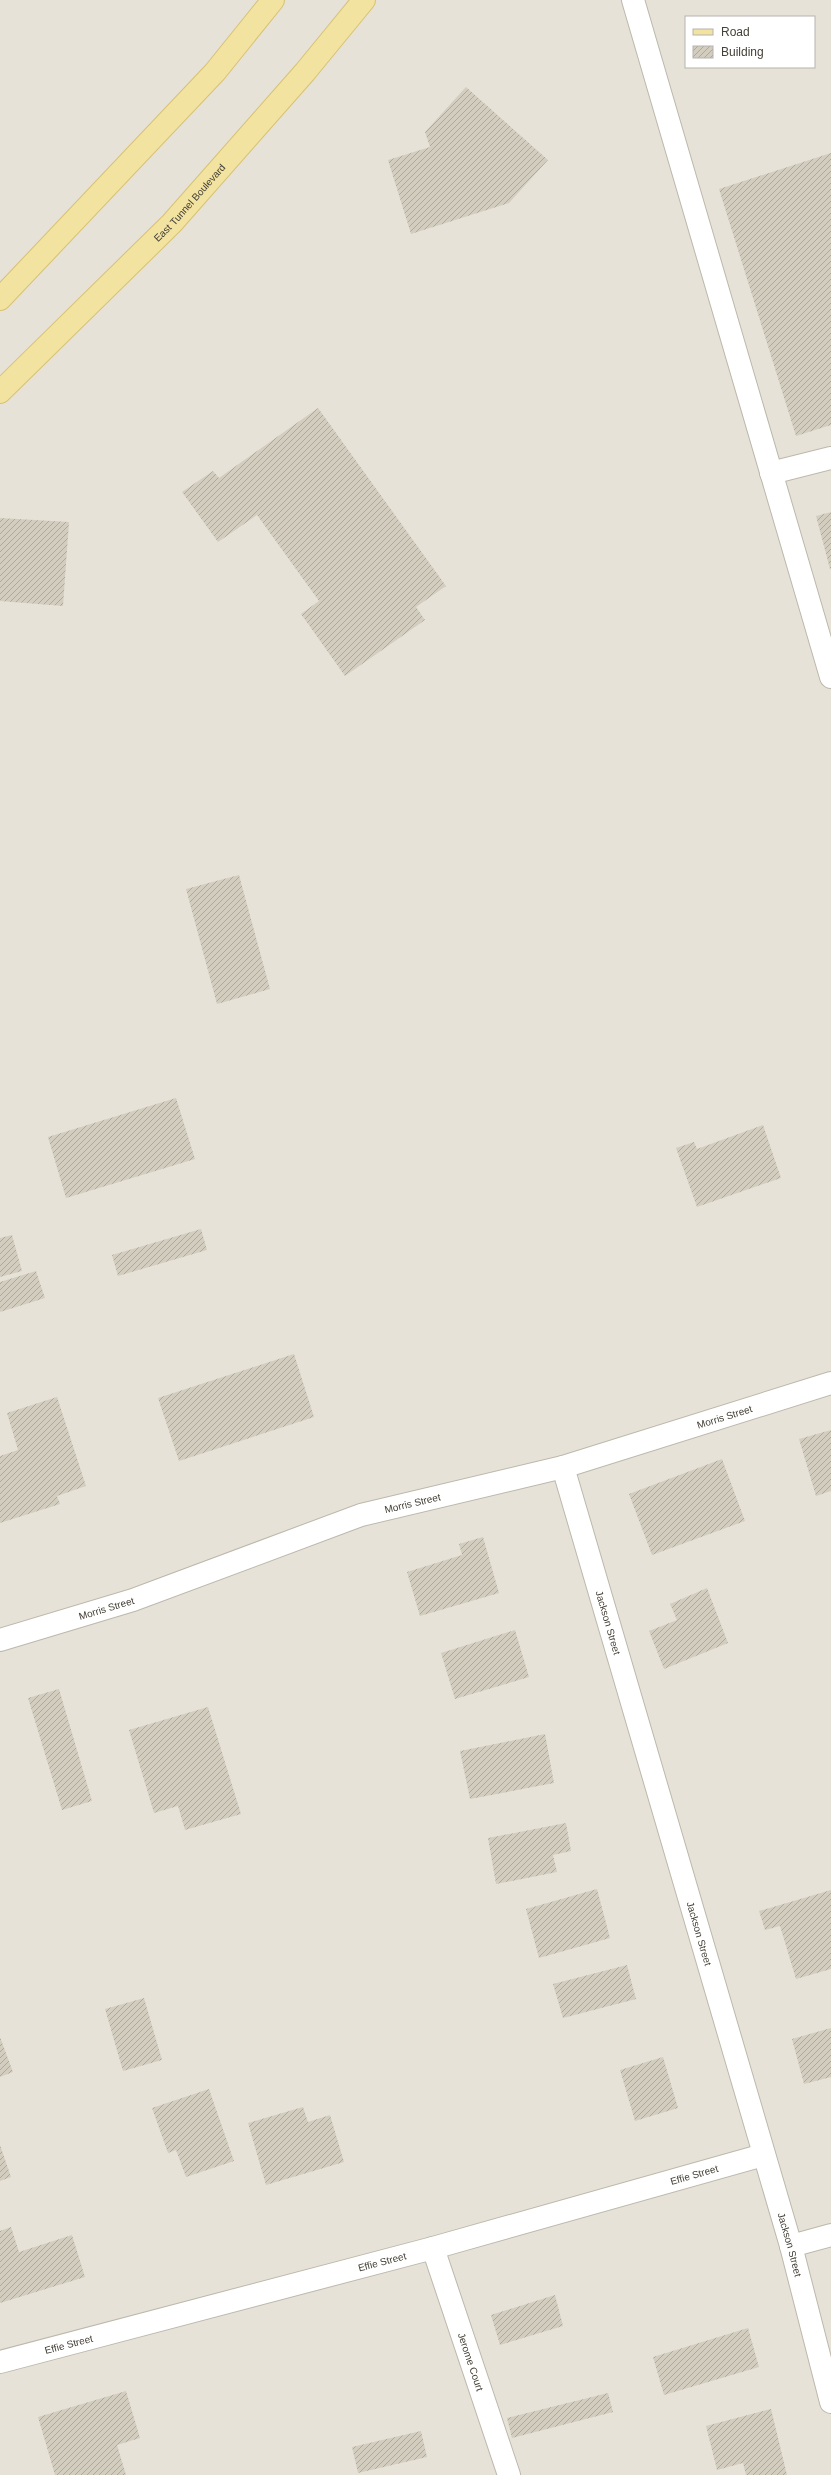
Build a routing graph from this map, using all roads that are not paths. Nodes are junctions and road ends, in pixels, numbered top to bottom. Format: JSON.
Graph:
{"nodes":[{"id":1,"x":273,"y":0,"type":"edge"},
{"id":2,"x":364,"y":0,"type":"edge"},
{"id":3,"x":633,"y":0,"type":"edge"},
{"id":4,"x":0,"y":299,"type":"edge"},
{"id":5,"x":0,"y":392,"type":"edge"},
{"id":6,"x":831,"y":458,"type":"edge"},
{"id":7,"x":771,"y":474,"type":"junction"},
{"id":8,"x":831,"y":677,"type":"edge"},
{"id":9,"x":831,"y":1383,"type":"edge"},
{"id":10,"x":563,"y":1467,"type":"junction"},
{"id":11,"x":0,"y":1640,"type":"edge"},
{"id":12,"x":762,"y":2155,"type":"junction"},
{"id":13,"x":831,"y":2235,"type":"edge"},
{"id":14,"x":791,"y":2246,"type":"junction"},
{"id":15,"x":433,"y":2248,"type":"junction"},
{"id":16,"x":0,"y":2362,"type":"edge"},
{"id":17,"x":831,"y":2402,"type":"edge"},
{"id":18,"x":509,"y":2475,"type":"edge"}],
"edges":[{"from":1,"to":4,"type":"main road"},
{"from":2,"to":5,"type":"main road","name":"East Tunnel Boulevard"},
{"from":3,"to":7,"type":"street"},
{"from":6,"to":7,"type":"street"},
{"from":7,"to":8,"type":"street"},
{"from":9,"to":10,"type":"street","name":"Morris Street"},
{"from":10,"to":11,"type":"street","name":"Morris Street"},
{"from":10,"to":12,"type":"street","name":"Jackson Street"},
{"from":12,"to":14,"type":"street","name":"Jackson Street"},
{"from":12,"to":15,"type":"street","name":"Effie Street"},
{"from":13,"to":14,"type":"street"},
{"from":14,"to":17,"type":"street","name":"Jackson Street"},
{"from":15,"to":16,"type":"street","name":"Effie Street"},
{"from":15,"to":18,"type":"street","name":"Jerome Court"}]}
